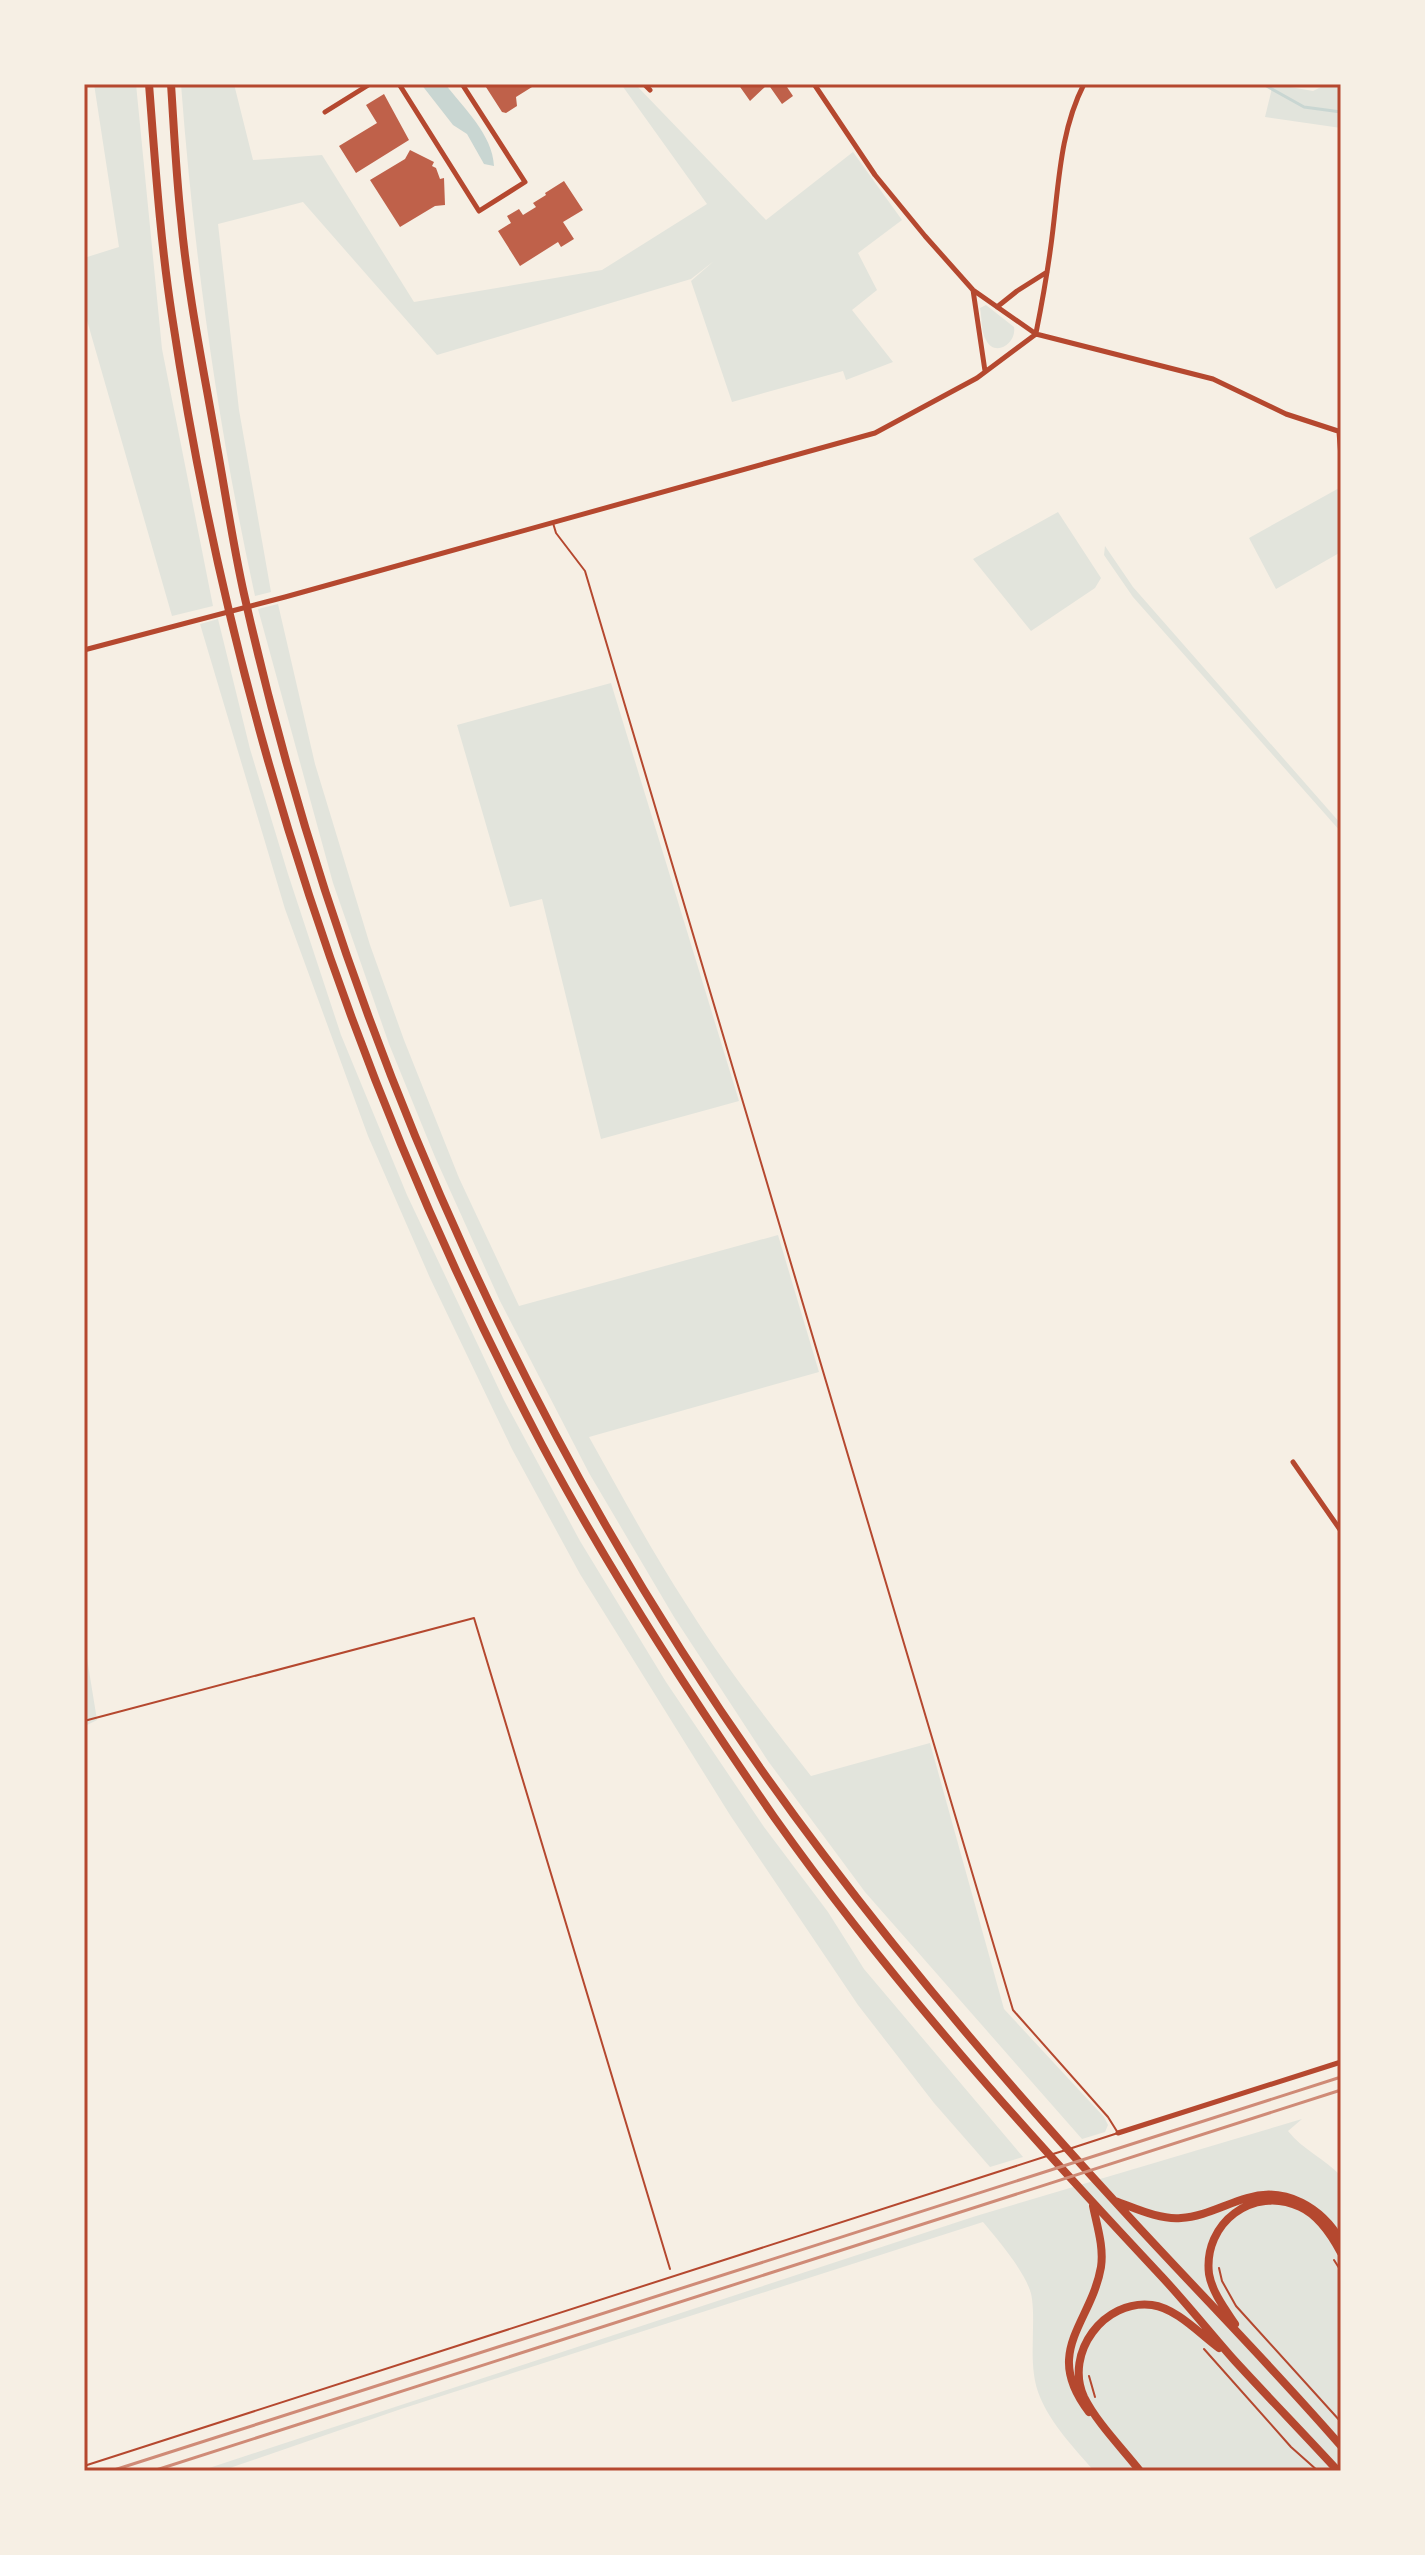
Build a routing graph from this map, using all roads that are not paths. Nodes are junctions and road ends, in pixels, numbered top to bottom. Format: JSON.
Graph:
{"nodes":[{"id":1,"x":149,"y":84,"type":"edge"},
{"id":2,"x":171,"y":84,"type":"edge"},
{"id":3,"x":370,"y":84,"type":"edge"},
{"id":4,"x":399,"y":84,"type":"edge"},
{"id":5,"x":462,"y":84,"type":"edge"},
{"id":6,"x":644,"y":84,"type":"edge"},
{"id":7,"x":814,"y":84,"type":"edge"},
{"id":8,"x":1084,"y":84,"type":"edge"},
{"id":9,"x":650,"y":90,"type":"dead end"},
{"id":10,"x":325,"y":112,"type":"dead end"},
{"id":11,"x":1048,"y":272,"type":"junction"},
{"id":12,"x":973,"y":290,"type":"junction"},
{"id":13,"x":997,"y":307,"type":"junction"},
{"id":14,"x":1036,"y":334,"type":"junction"},
{"id":15,"x":985,"y":371,"type":"junction"},
{"id":16,"x":1340,"y":432,"type":"edge"},
{"id":17,"x":1341,"y":457,"type":"edge"},
{"id":18,"x":553,"y":522,"type":"junction"},
{"id":19,"x":84,"y":650,"type":"edge"},
{"id":20,"x":1293,"y":1462,"type":"dead end"},
{"id":21,"x":1341,"y":1531,"type":"edge"},
{"id":22,"x":1341,"y":2062,"type":"edge"},
{"id":23,"x":1118,"y":2133,"type":"junction"},
{"id":24,"x":1112,"y":2199,"type":"junction"},
{"id":25,"x":1093,"y":2205,"type":"junction"},
{"id":26,"x":1341,"y":2241,"type":"edge"},
{"id":27,"x":1337,"y":2256,"type":"edge"},
{"id":28,"x":1249,"y":2344,"type":"junction"},
{"id":29,"x":1233,"y":2358,"type":"junction"},
{"id":30,"x":1341,"y":2446,"type":"edge"},
{"id":31,"x":84,"y":2466,"type":"edge"},
{"id":32,"x":1134,"y":2471,"type":"edge"},
{"id":33,"x":1140,"y":2471,"type":"edge"},
{"id":34,"x":1338,"y":2471,"type":"edge"}],
"edges":[{"from":1,"to":25,"type":"highway"},
{"from":2,"to":24,"type":"highway"},
{"from":3,"to":10,"type":"street"},
{"from":4,"to":5,"type":"street"},
{"from":6,"to":9,"type":"street"},
{"from":7,"to":12,"type":"street"},
{"from":8,"to":11,"type":"street"},
{"from":11,"to":13,"type":"street"},
{"from":11,"to":14,"type":"street"},
{"from":12,"to":13,"type":"street"},
{"from":12,"to":15,"type":"street"},
{"from":13,"to":14,"type":"street"},
{"from":14,"to":15,"type":"street"},
{"from":14,"to":16,"type":"street"},
{"from":15,"to":18,"type":"street"},
{"from":16,"to":17,"type":"street"},
{"from":18,"to":19,"type":"street"},
{"from":18,"to":23,"type":"lane"},
{"from":20,"to":21,"type":"street"},
{"from":22,"to":23,"type":"street"},
{"from":23,"to":31,"type":"lane"},
{"from":24,"to":26,"type":"highway"},
{"from":24,"to":28,"type":"highway"},
{"from":25,"to":29,"type":"highway"},
{"from":25,"to":32,"type":"highway"},
{"from":27,"to":28,"type":"highway"},
{"from":28,"to":30,"type":"highway"},
{"from":29,"to":33,"type":"highway"},
{"from":29,"to":34,"type":"highway"}]}
